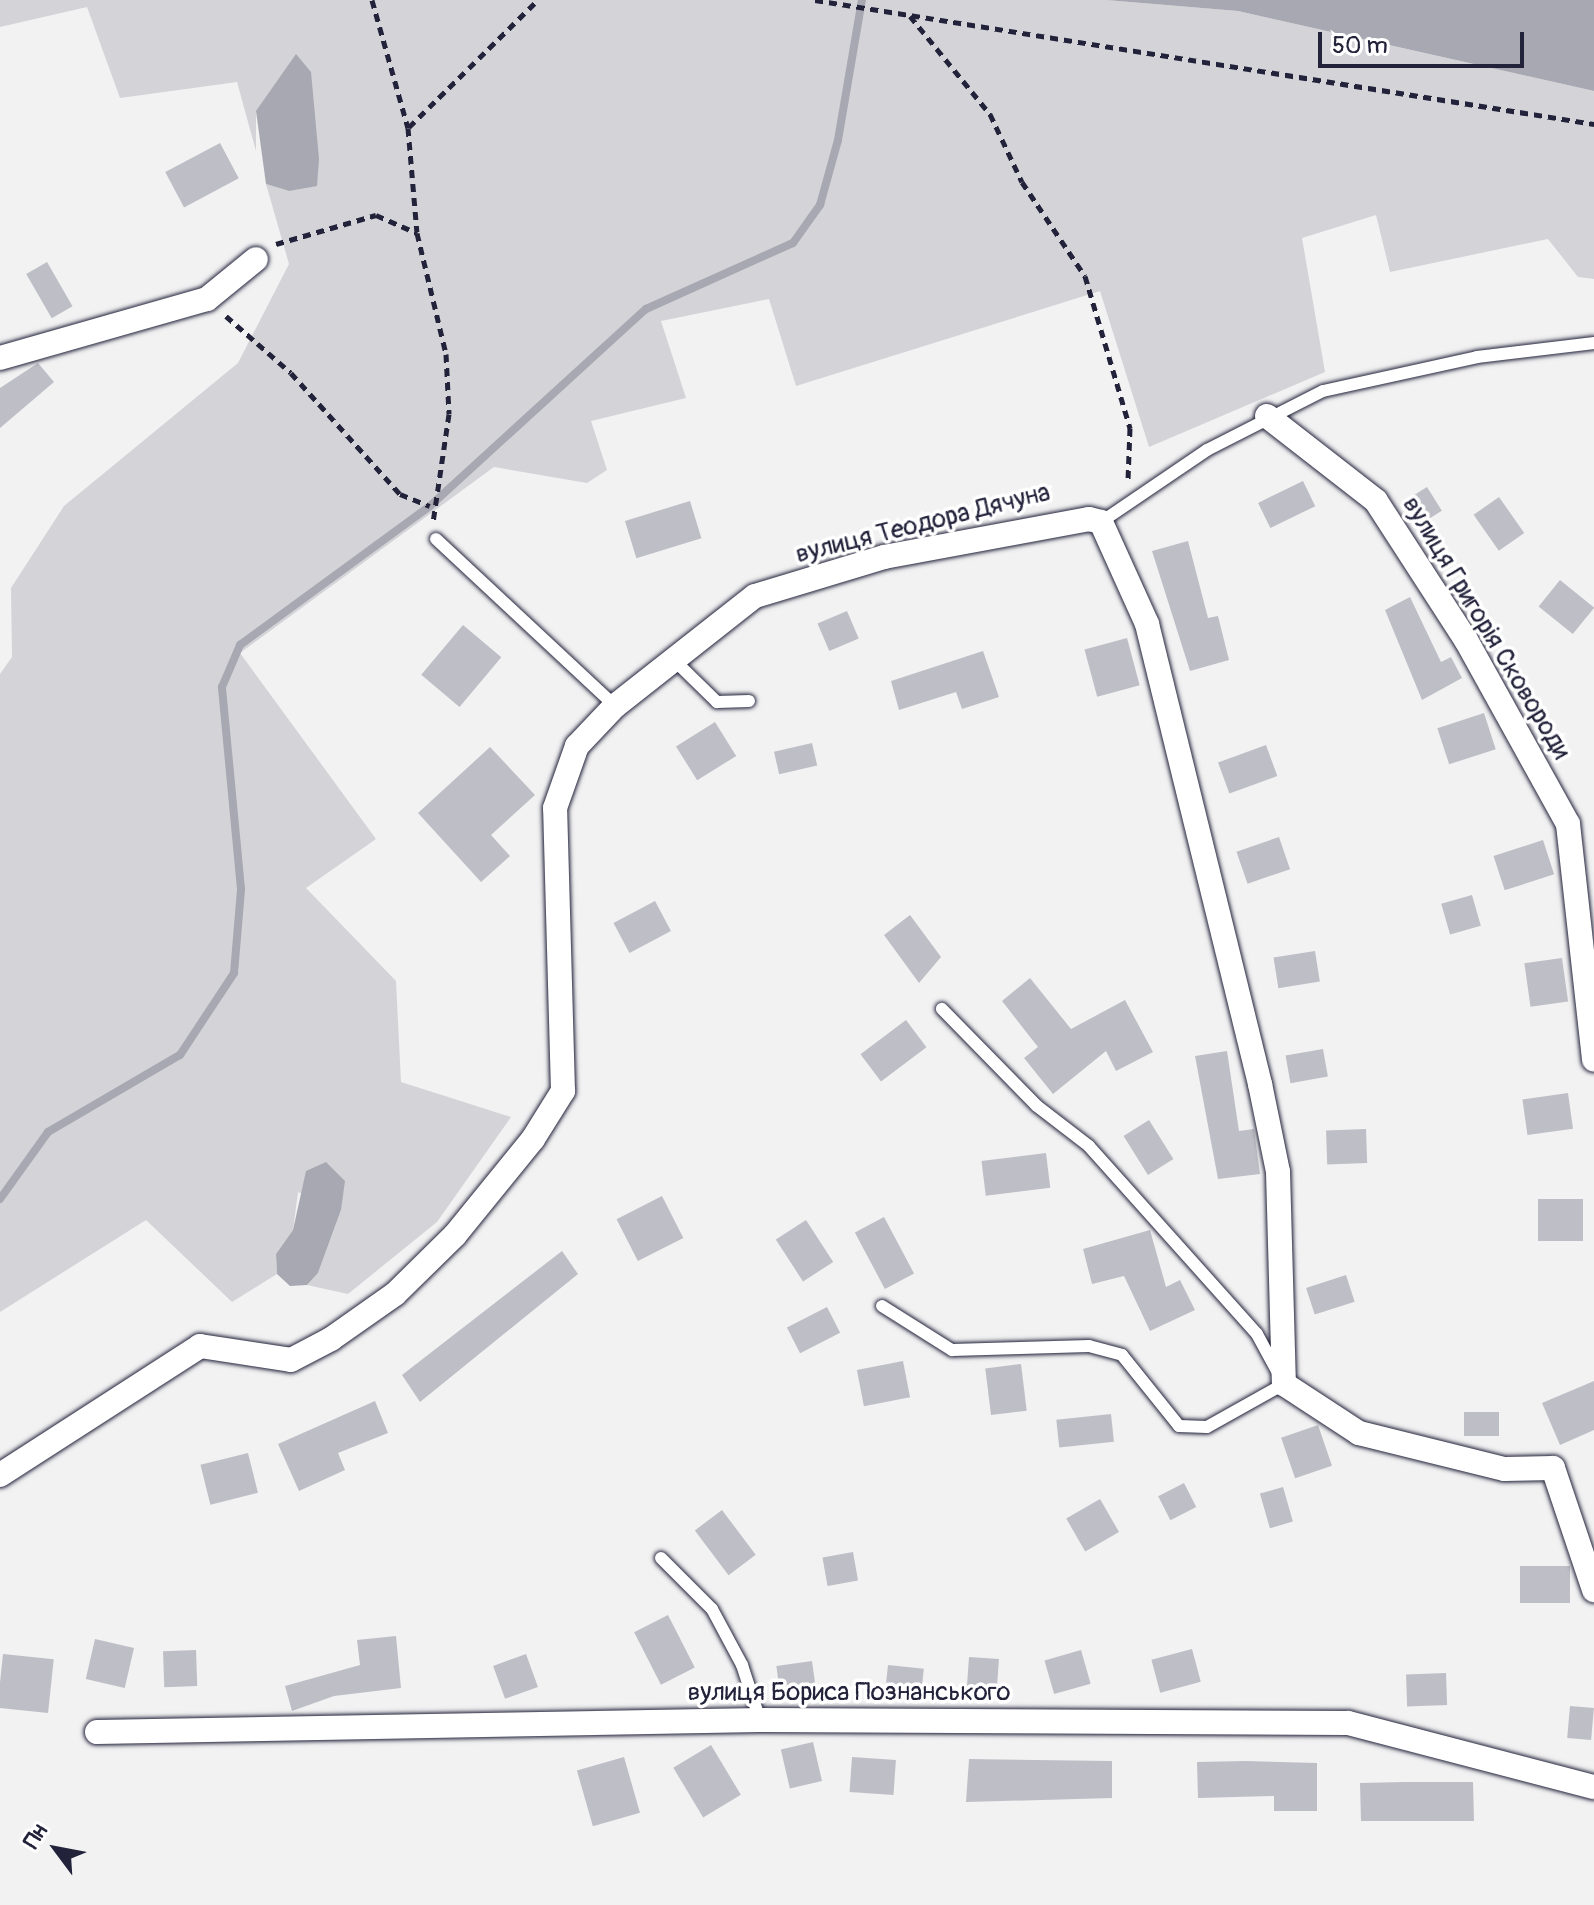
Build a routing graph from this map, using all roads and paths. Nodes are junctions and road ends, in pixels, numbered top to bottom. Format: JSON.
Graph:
{"nodes":[{"id":1,"x":372,"y":0,"type":"edge"},
{"id":2,"x":538,"y":0,"type":"edge"},
{"id":3,"x":815,"y":0,"type":"edge"},
{"id":4,"x":910,"y":15,"type":"junction"},
{"id":5,"x":1594,"y":124,"type":"edge"},
{"id":6,"x":408,"y":128,"type":"junction"},
{"id":7,"x":417,"y":233,"type":"junction"},
{"id":8,"x":256,"y":259,"type":"joint"},
{"id":9,"x":207,"y":299,"type":"junction"},
{"id":10,"x":1594,"y":343,"type":"edge"},
{"id":11,"x":0,"y":358,"type":"edge"},
{"id":12,"x":1267,"y":416,"type":"junction"},
{"id":13,"x":1128,"y":504,"type":"junction"},
{"id":14,"x":430,"y":506,"type":"junction"},
{"id":15,"x":1101,"y":522,"type":"junction"},
{"id":16,"x":436,"y":539,"type":"joint"},
{"id":17,"x":675,"y":661,"type":"junction"},
{"id":18,"x":749,"y":701,"type":"dead end"},
{"id":19,"x":615,"y":706,"type":"junction"},
{"id":20,"x":942,"y":1009,"type":"dead end"},
{"id":21,"x":1594,"y":1060,"type":"edge"},
{"id":22,"x":882,"y":1306,"type":"dead end"},
{"id":23,"x":1284,"y":1384,"type":"junction"},
{"id":24,"x":0,"y":1475,"type":"edge"},
{"id":25,"x":661,"y":1558,"type":"dead end"},
{"id":26,"x":1594,"y":1590,"type":"edge"},
{"id":27,"x":760,"y":1720,"type":"junction"},
{"id":28,"x":97,"y":1732,"type":"dead end"},
{"id":29,"x":1594,"y":1787,"type":"edge"}],
"edges":[{"from":1,"to":6,"type":"path"},
{"from":2,"to":6,"type":"path"},
{"from":3,"to":4,"type":"path"},
{"from":4,"to":5,"type":"path"},
{"from":4,"to":13,"type":"path"},
{"from":6,"to":7,"type":"path"},
{"from":7,"to":8,"type":"path"},
{"from":7,"to":14,"type":"path"},
{"from":8,"to":9,"type":"street"},
{"from":9,"to":11,"type":"street"},
{"from":9,"to":14,"type":"path"},
{"from":10,"to":12,"type":"lane"},
{"from":12,"to":13,"type":"lane"},
{"from":12,"to":21,"type":"street","name":"вулиця Григорія Сковороди"},
{"from":13,"to":15,"type":"lane"},
{"from":14,"to":16,"type":"path"},
{"from":15,"to":17,"type":"street","name":"вулиця Теодора Дячуна"},
{"from":15,"to":23,"type":"street"},
{"from":16,"to":19,"type":"lane"},
{"from":17,"to":18,"type":"lane"},
{"from":17,"to":19,"type":"street","name":"вулиця Теодора Дячуна"},
{"from":19,"to":24,"type":"street","name":"вулиця Теодора Дячуна"},
{"from":20,"to":23,"type":"lane"},
{"from":22,"to":23,"type":"lane"},
{"from":23,"to":26,"type":"street"},
{"from":25,"to":27,"type":"lane"},
{"from":27,"to":28,"type":"street","name":"вулиця Бориса Познанського"},
{"from":27,"to":29,"type":"street","name":"вулиця Бориса Познанського"}]}
